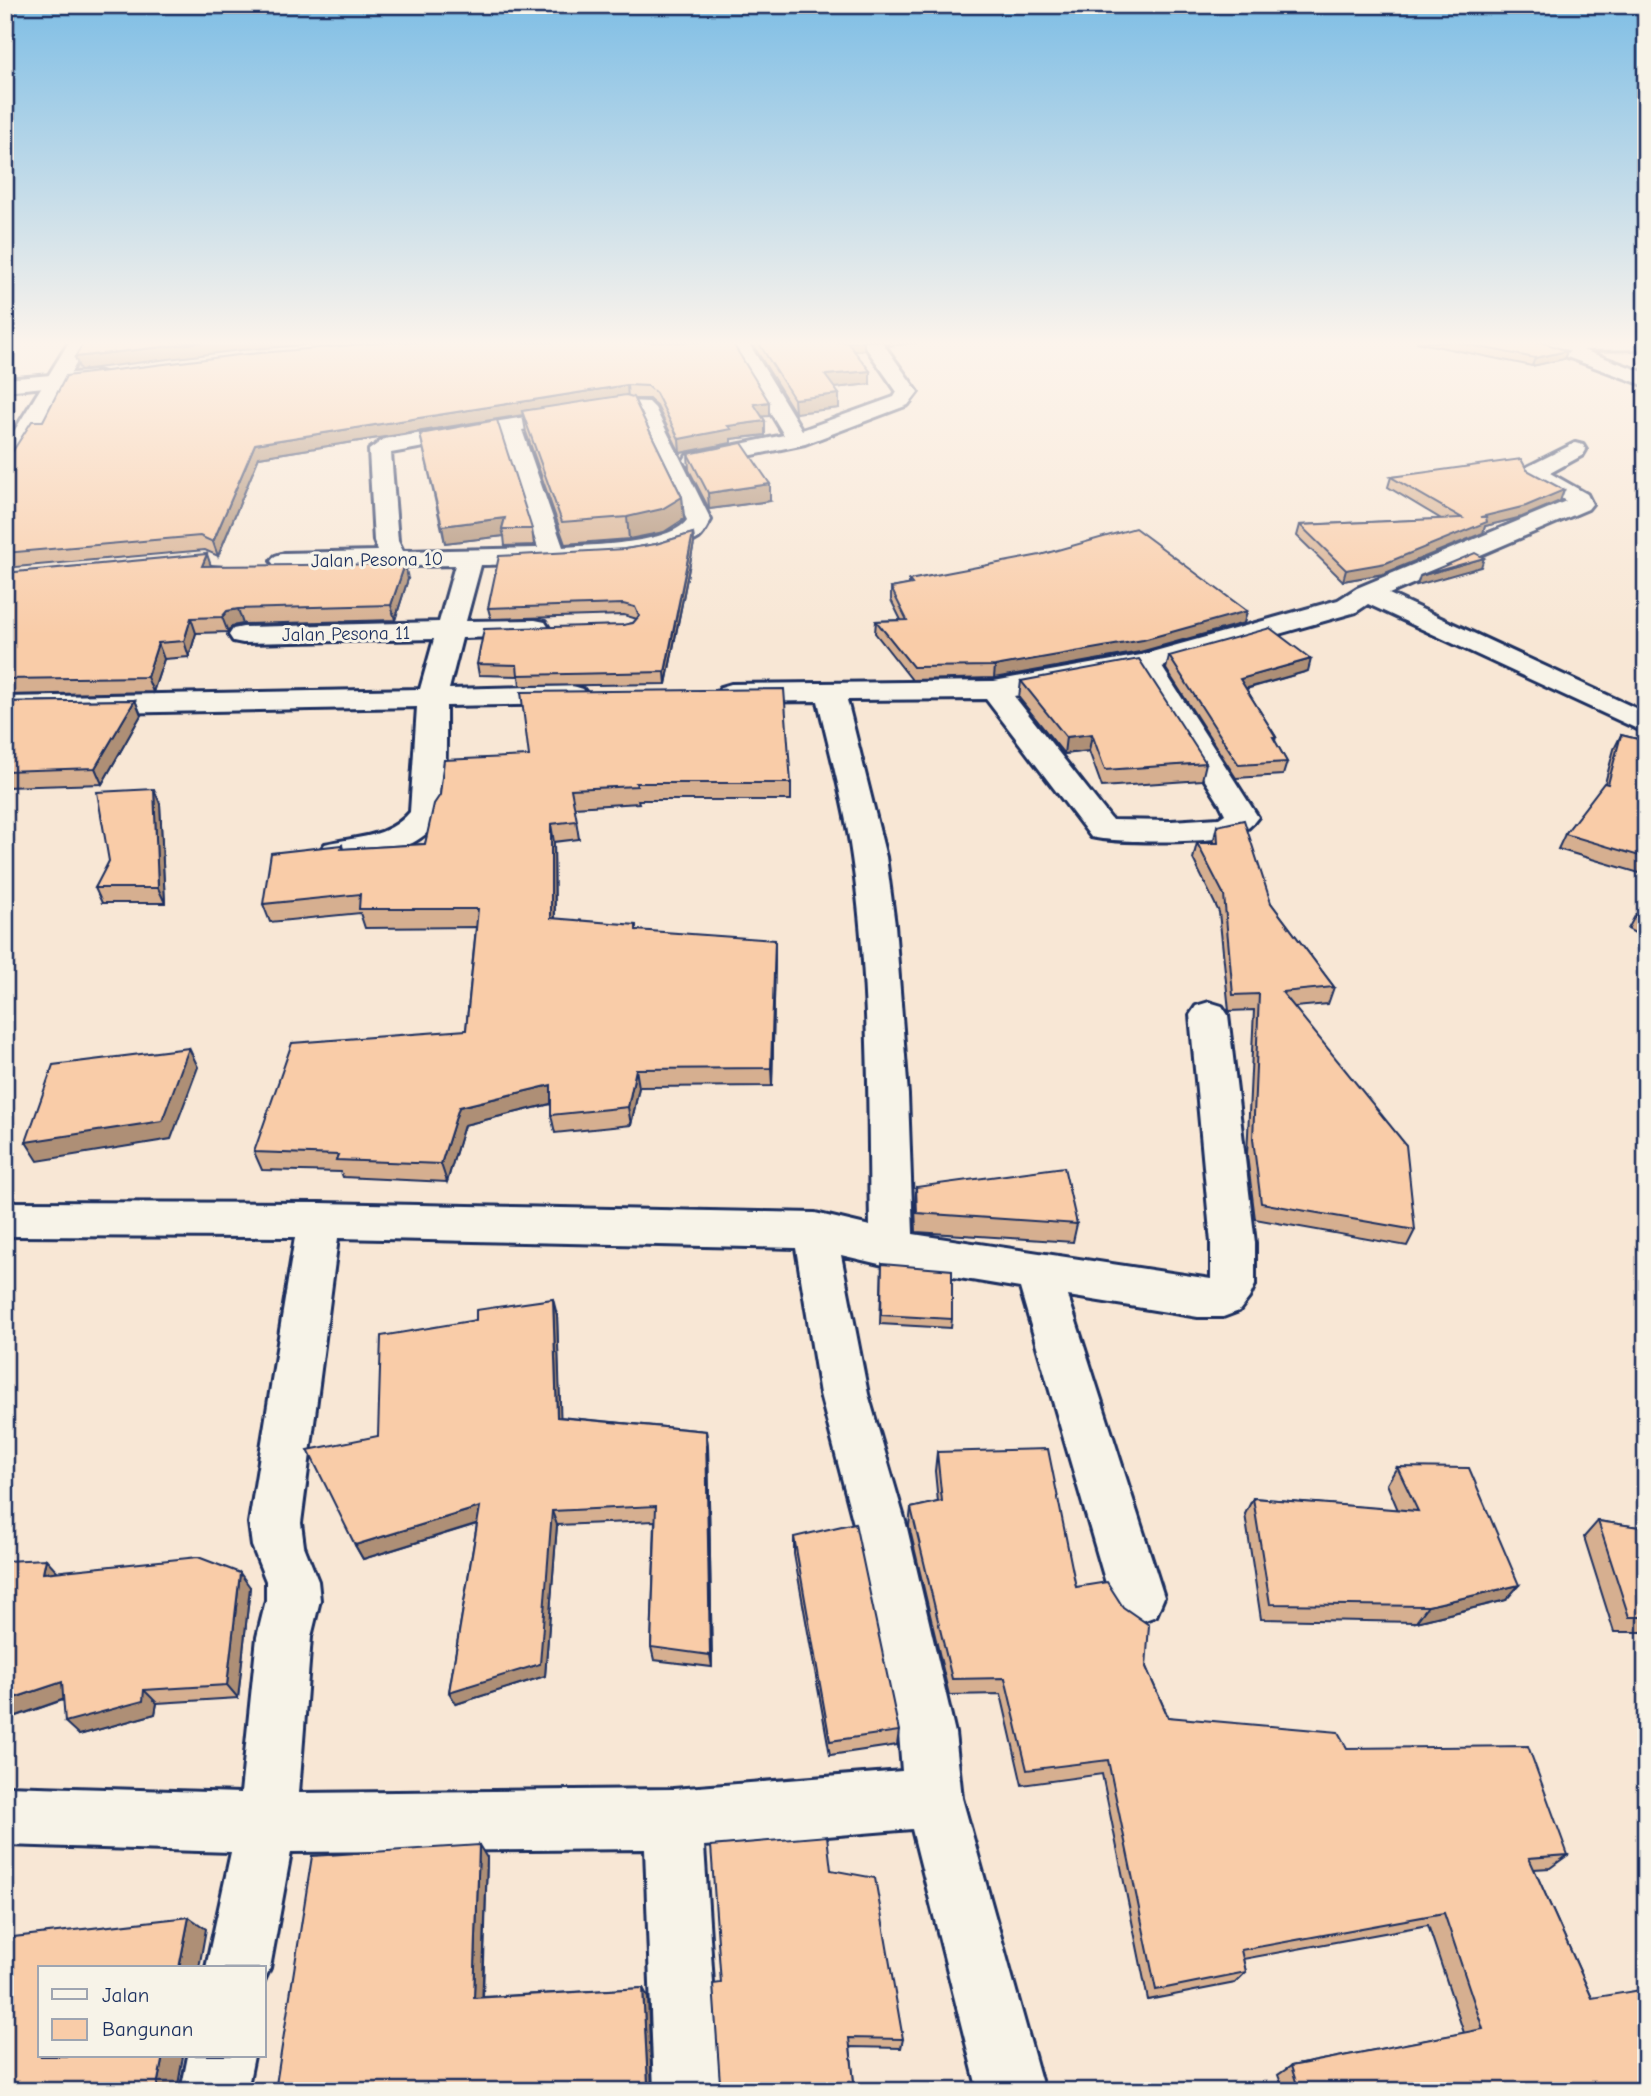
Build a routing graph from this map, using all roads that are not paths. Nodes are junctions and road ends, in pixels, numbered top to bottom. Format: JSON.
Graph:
{"nodes":[{"id":1,"x":20,"y":440,"type":"edge"},
{"id":2,"x":419,"y":440,"type":"edge"},
{"id":3,"x":515,"y":440,"type":"edge"},
{"id":4,"x":660,"y":440,"type":"edge"},
{"id":5,"x":793,"y":440,"type":"edge"},
{"id":6,"x":1575,"y":450,"type":"dead end"},
{"id":7,"x":5,"y":464,"type":"edge"},
{"id":8,"x":672,"y":464,"type":"junction"},
{"id":9,"x":554,"y":557,"type":"junction"},
{"id":10,"x":470,"y":558,"type":"junction"},
{"id":11,"x":394,"y":559,"type":"junction"},
{"id":12,"x":284,"y":561,"type":"dead end"},
{"id":13,"x":1366,"y":594,"type":"junction"},
{"id":14,"x":557,"y":628,"type":"edge"},
{"id":15,"x":450,"y":631,"type":"junction"},
{"id":16,"x":243,"y":635,"type":"edge"},
{"id":17,"x":1145,"y":663,"type":"junction"},
{"id":18,"x":995,"y":690,"type":"junction"},
{"id":19,"x":830,"y":691,"type":"junction"},
{"id":20,"x":706,"y":693,"type":"edge"},
{"id":21,"x":597,"y":695,"type":"edge"},
{"id":22,"x":432,"y":698,"type":"junction"},
{"id":23,"x":5,"y":706,"type":"edge"},
{"id":24,"x":1646,"y":723,"type":"edge"},
{"id":25,"x":337,"y":851,"type":"edge"},
{"id":26,"x":1209,"y":1015,"type":"dead end"},
{"id":27,"x":5,"y":1219,"type":"edge"},
{"id":28,"x":319,"y":1220,"type":"junction"},
{"id":29,"x":815,"y":1231,"type":"junction"},
{"id":30,"x":892,"y":1249,"type":"junction"},
{"id":31,"x":1038,"y":1272,"type":"junction"},
{"id":32,"x":1137,"y":1597,"type":"dead end"},
{"id":33,"x":933,"y":1797,"type":"junction"},
{"id":34,"x":5,"y":1815,"type":"edge"},
{"id":35,"x":673,"y":1819,"type":"junction"},
{"id":36,"x":267,"y":1824,"type":"junction"},
{"id":37,"x":238,"y":1966,"type":"edge"},
{"id":38,"x":221,"y":2058,"type":"edge"},
{"id":39,"x":214,"y":2091,"type":"edge"},
{"id":40,"x":687,"y":2091,"type":"edge"},
{"id":41,"x":1011,"y":2091,"type":"edge"}],
"edges":[{"from":1,"to":7,"type":"street"},
{"from":2,"to":11,"type":"street"},
{"from":3,"to":9,"type":"street"},
{"from":4,"to":8,"type":"street"},
{"from":5,"to":8,"type":"street"},
{"from":6,"to":13,"type":"street"},
{"from":8,"to":9,"type":"street","name":"Jalan Pesona 10"},
{"from":9,"to":10,"type":"street","name":"Jalan Pesona 10"},
{"from":10,"to":11,"type":"street","name":"Jalan Pesona 10"},
{"from":10,"to":15,"type":"street"},
{"from":11,"to":12,"type":"street","name":"Jalan Pesona 10"},
{"from":13,"to":17,"type":"street"},
{"from":13,"to":24,"type":"street"},
{"from":14,"to":15,"type":"street","name":"Jalan Pesona 11"},
{"from":15,"to":16,"type":"street","name":"Jalan Pesona 11"},
{"from":15,"to":22,"type":"street"},
{"from":17,"to":18,"type":"street"},
{"from":17,"to":18,"type":"street"},
{"from":18,"to":19,"type":"street"},
{"from":19,"to":20,"type":"street"},
{"from":19,"to":30,"type":"street"},
{"from":21,"to":22,"type":"street"},
{"from":22,"to":23,"type":"street"},
{"from":22,"to":25,"type":"street"},
{"from":26,"to":31,"type":"street"},
{"from":27,"to":28,"type":"street"},
{"from":28,"to":29,"type":"street"},
{"from":28,"to":36,"type":"street"},
{"from":29,"to":30,"type":"street"},
{"from":29,"to":33,"type":"street"},
{"from":30,"to":31,"type":"street"},
{"from":31,"to":32,"type":"street"},
{"from":33,"to":35,"type":"street"},
{"from":33,"to":41,"type":"street"},
{"from":34,"to":36,"type":"street"},
{"from":35,"to":36,"type":"street"},
{"from":35,"to":40,"type":"street"},
{"from":36,"to":37,"type":"street"},
{"from":38,"to":39,"type":"street"}]}
